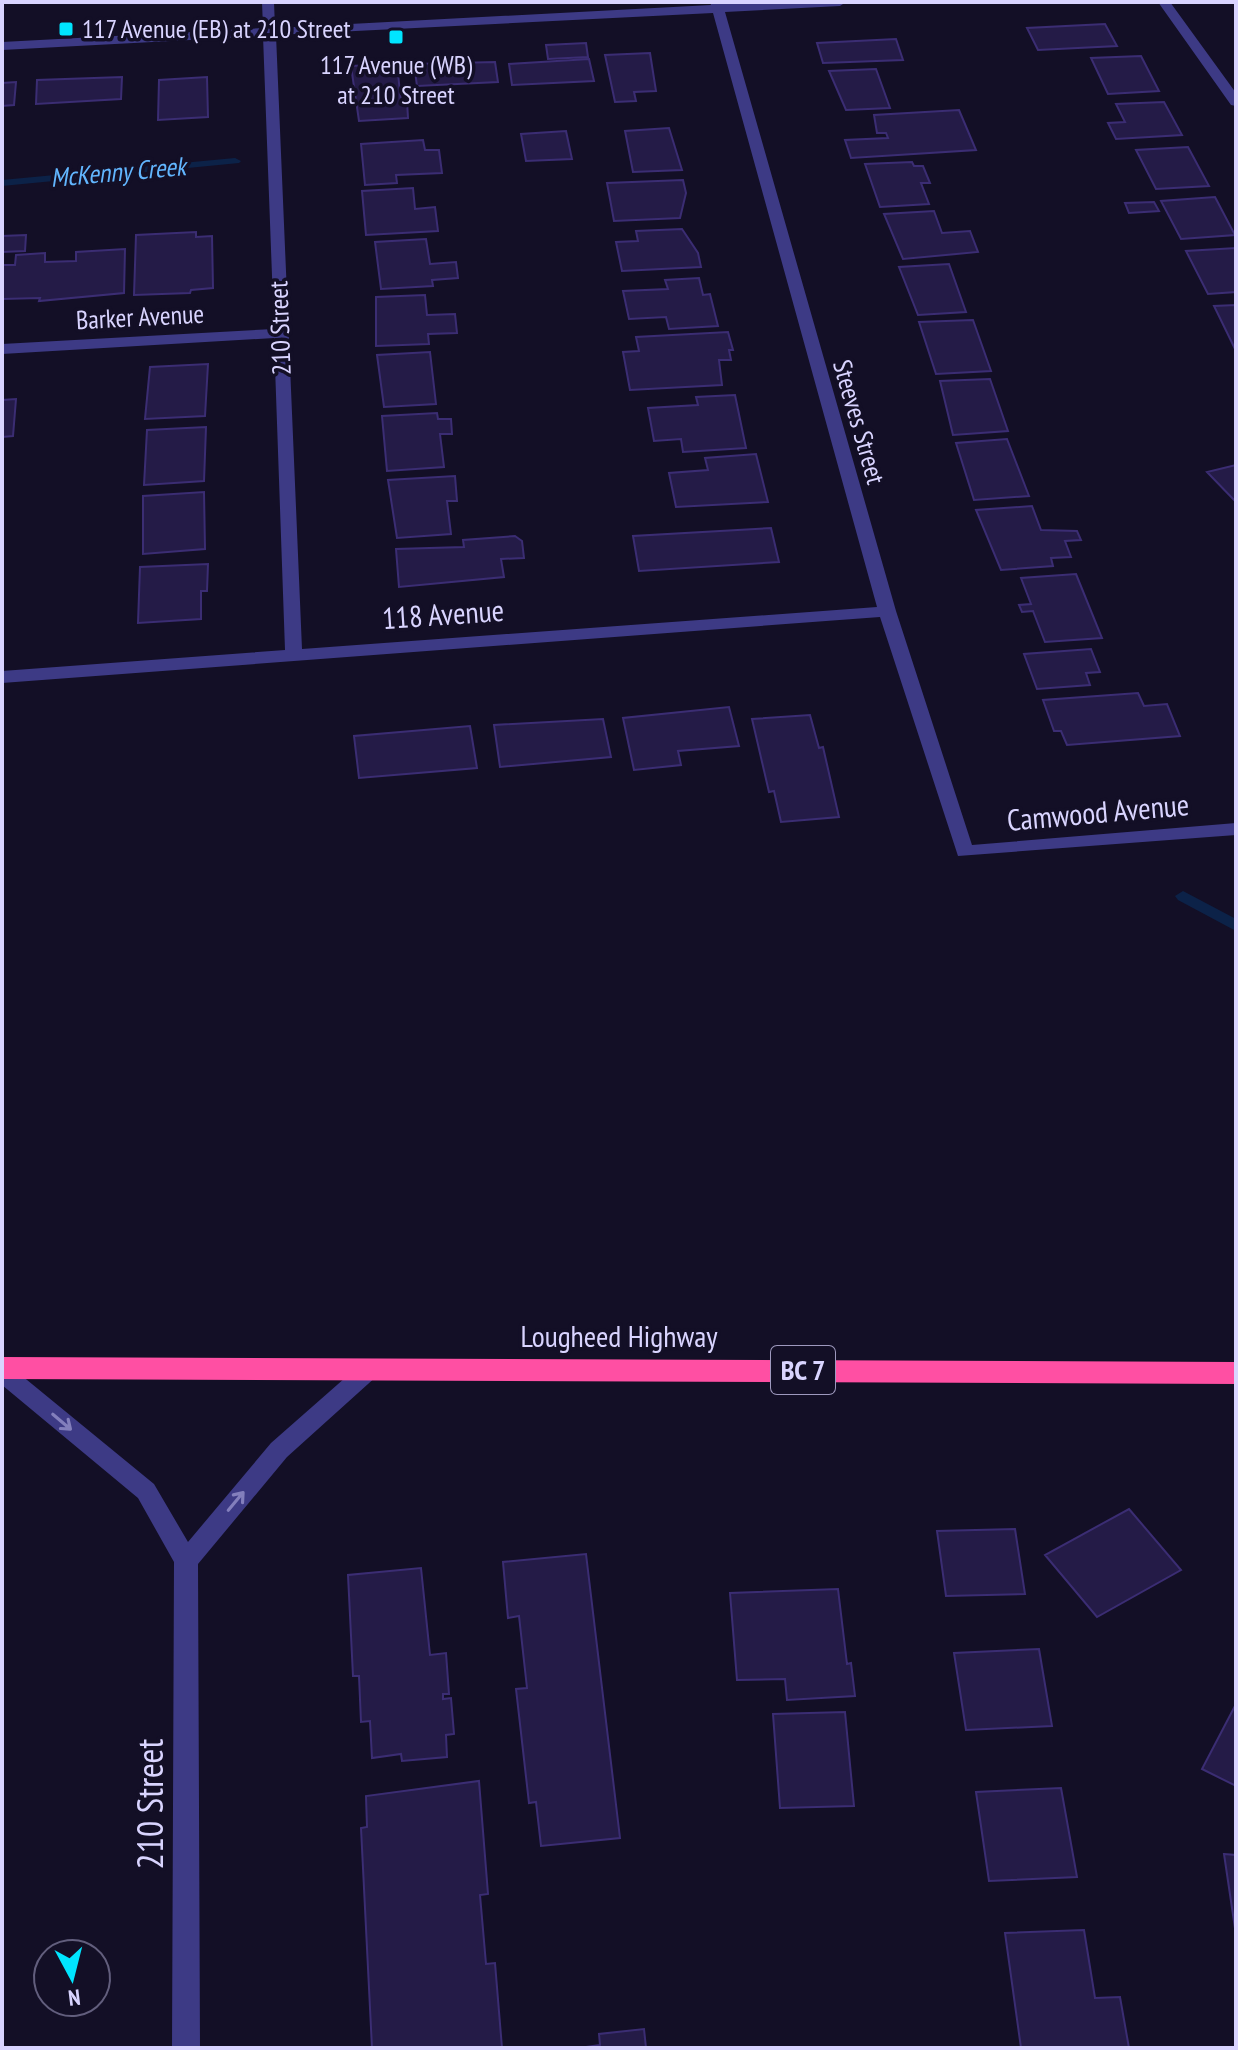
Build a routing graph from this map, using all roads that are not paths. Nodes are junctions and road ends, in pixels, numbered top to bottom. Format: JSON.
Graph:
{"nodes":[{"id":1,"x":268,"y":2,"type":"edge"},
{"id":2,"x":840,"y":2,"type":"edge"},
{"id":3,"x":1164,"y":2,"type":"edge"},
{"id":4,"x":717,"y":6,"type":"edge"},
{"id":5,"x":269,"y":32,"type":"junction"},
{"id":6,"x":2,"y":46,"type":"edge"},
{"id":7,"x":1236,"y":102,"type":"edge"},
{"id":8,"x":280,"y":333,"type":"junction"},
{"id":9,"x":2,"y":349,"type":"edge"},
{"id":10,"x":887,"y":611,"type":"junction"},
{"id":11,"x":294,"y":654,"type":"junction"},
{"id":12,"x":2,"y":677,"type":"edge"},
{"id":13,"x":1236,"y":829,"type":"edge"},
{"id":14,"x":965,"y":852,"type":"joint"},
{"id":15,"x":370,"y":1369,"type":"junction"},
{"id":16,"x":2,"y":1370,"type":"edge"},
{"id":17,"x":1236,"y":1373,"type":"edge"},
{"id":18,"x":186,"y":1561,"type":"junction"},
{"id":19,"x":186,"y":2048,"type":"edge"}],
"edges":[{"from":1,"to":5,"type":"street","name":"210 Street"},
{"from":2,"to":4,"type":"street"},
{"from":3,"to":7,"type":"street"},
{"from":4,"to":5,"type":"street"},
{"from":4,"to":10,"type":"street","name":"Steeves Street"},
{"from":5,"to":6,"type":"street"},
{"from":5,"to":8,"type":"street","name":"210 Street"},
{"from":8,"to":9,"type":"street","name":"Barker Avenue"},
{"from":8,"to":11,"type":"street","name":"210 Street"},
{"from":10,"to":11,"type":"street","name":"118 Avenue"},
{"from":10,"to":14,"type":"street","name":"Steeves Street"},
{"from":11,"to":12,"type":"street","name":"118 Avenue"},
{"from":13,"to":14,"type":"street","name":"Camwood Avenue"},
{"from":15,"to":16,"type":"highway","name":"Lougheed Highway","number":"BC 7"},
{"from":15,"to":17,"type":"highway","name":"Lougheed Highway","number":"BC 7"},
{"from":18,"to":15,"type":"street","one_way":true},
{"from":16,"to":18,"type":"street","name":"210 Street","one_way":true},
{"from":18,"to":19,"type":"street","name":"210 Street"}]}
